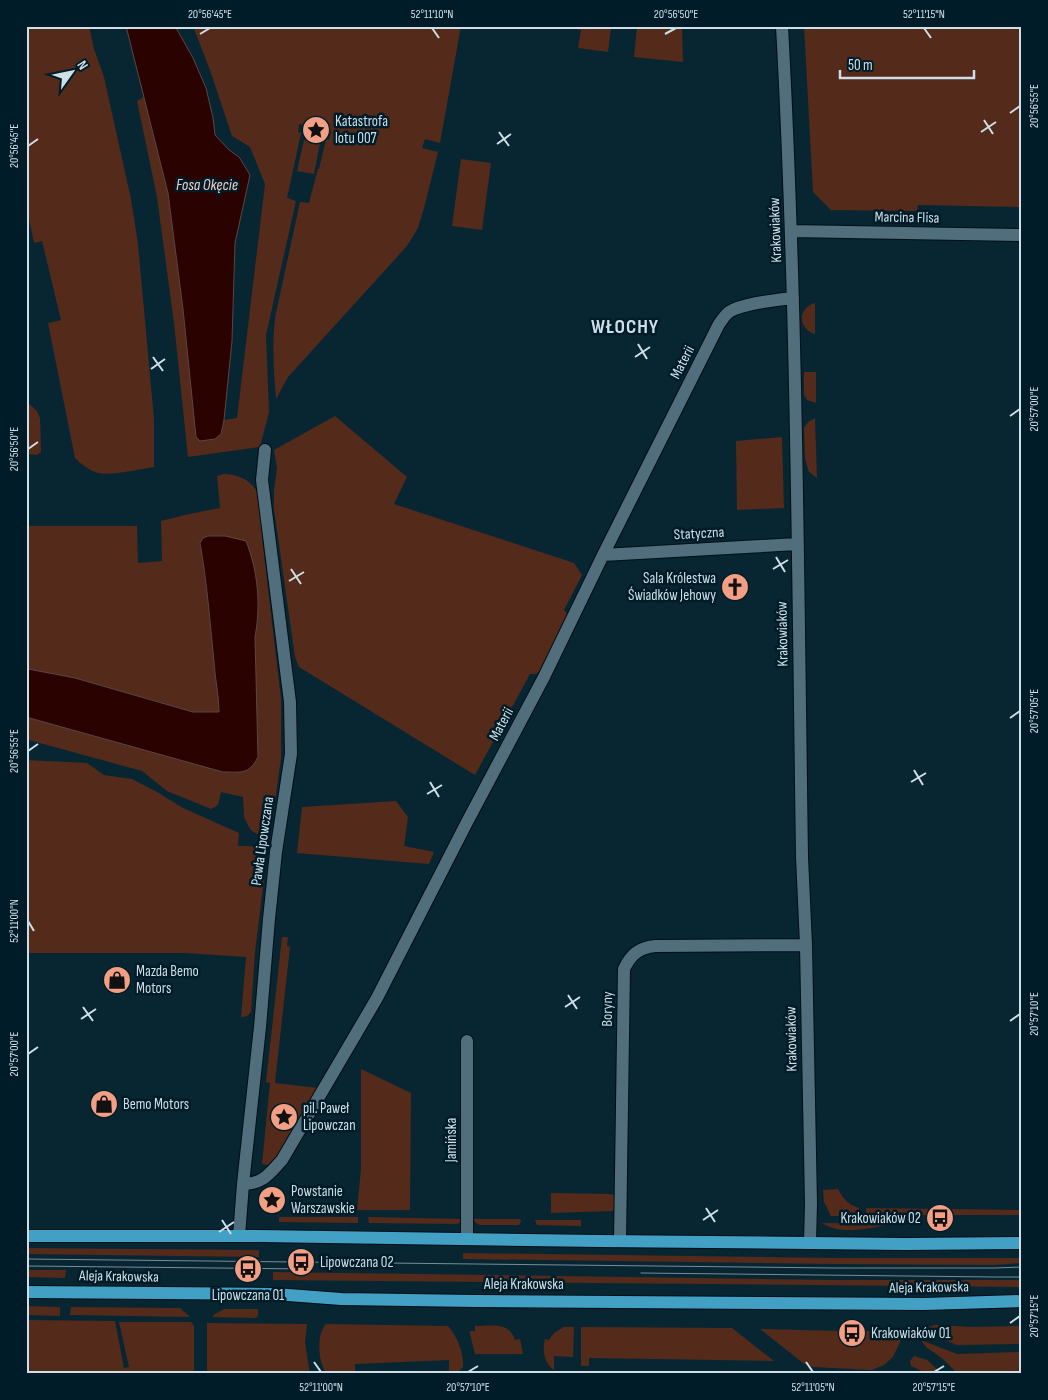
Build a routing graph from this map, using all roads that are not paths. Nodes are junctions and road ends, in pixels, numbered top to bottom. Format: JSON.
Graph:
{"nodes":[{"id":1,"x":782,"y":26,"type":"edge"},
{"id":2,"x":791,"y":231,"type":"junction"},
{"id":3,"x":1022,"y":235,"type":"edge"},
{"id":4,"x":793,"y":298,"type":"junction"},
{"id":5,"x":265,"y":450,"type":"dead end"},
{"id":6,"x":797,"y":544,"type":"junction"},
{"id":7,"x":603,"y":555,"type":"junction"},
{"id":8,"x":806,"y":945,"type":"junction"},
{"id":9,"x":467,"y":1041,"type":"dead end"},
{"id":10,"x":243,"y":1184,"type":"junction"},
{"id":11,"x":26,"y":1236,"type":"edge"},
{"id":12,"x":239,"y":1236,"type":"junction"},
{"id":13,"x":468,"y":1239,"type":"junction"},
{"id":14,"x":620,"y":1241,"type":"junction"},
{"id":15,"x":810,"y":1242,"type":"junction"},
{"id":16,"x":1022,"y":1243,"type":"edge"},
{"id":17,"x":26,"y":1292,"type":"edge"},
{"id":18,"x":1022,"y":1301,"type":"edge"}],
"edges":[{"from":1,"to":2,"type":"street","name":"Krakowiaków"},
{"from":2,"to":3,"type":"street","name":"Marcina Flisa"},
{"from":2,"to":4,"type":"street","name":"Krakowiaków"},
{"from":4,"to":6,"type":"street","name":"Krakowiaków"},
{"from":4,"to":7,"type":"street","name":"Materii"},
{"from":5,"to":10,"type":"street","name":"Pawła Lipowczana"},
{"from":6,"to":7,"type":"street","name":"Statyczna"},
{"from":6,"to":8,"type":"street","name":"Krakowiaków"},
{"from":7,"to":10,"type":"street","name":"Materii"},
{"from":8,"to":14,"type":"street","name":"Boryny"},
{"from":8,"to":15,"type":"street","name":"Krakowiaków"},
{"from":9,"to":13,"type":"street","name":"Jamińska"},
{"from":10,"to":12,"type":"street","name":"Pawła Lipowczana"},
{"from":11,"to":12,"type":"main road"},
{"from":12,"to":13,"type":"main road"},
{"from":13,"to":14,"type":"main road"},
{"from":14,"to":15,"type":"main road"},
{"from":15,"to":16,"type":"main road"},
{"from":17,"to":18,"type":"main road","name":"Aleja Krakowska"}]}
